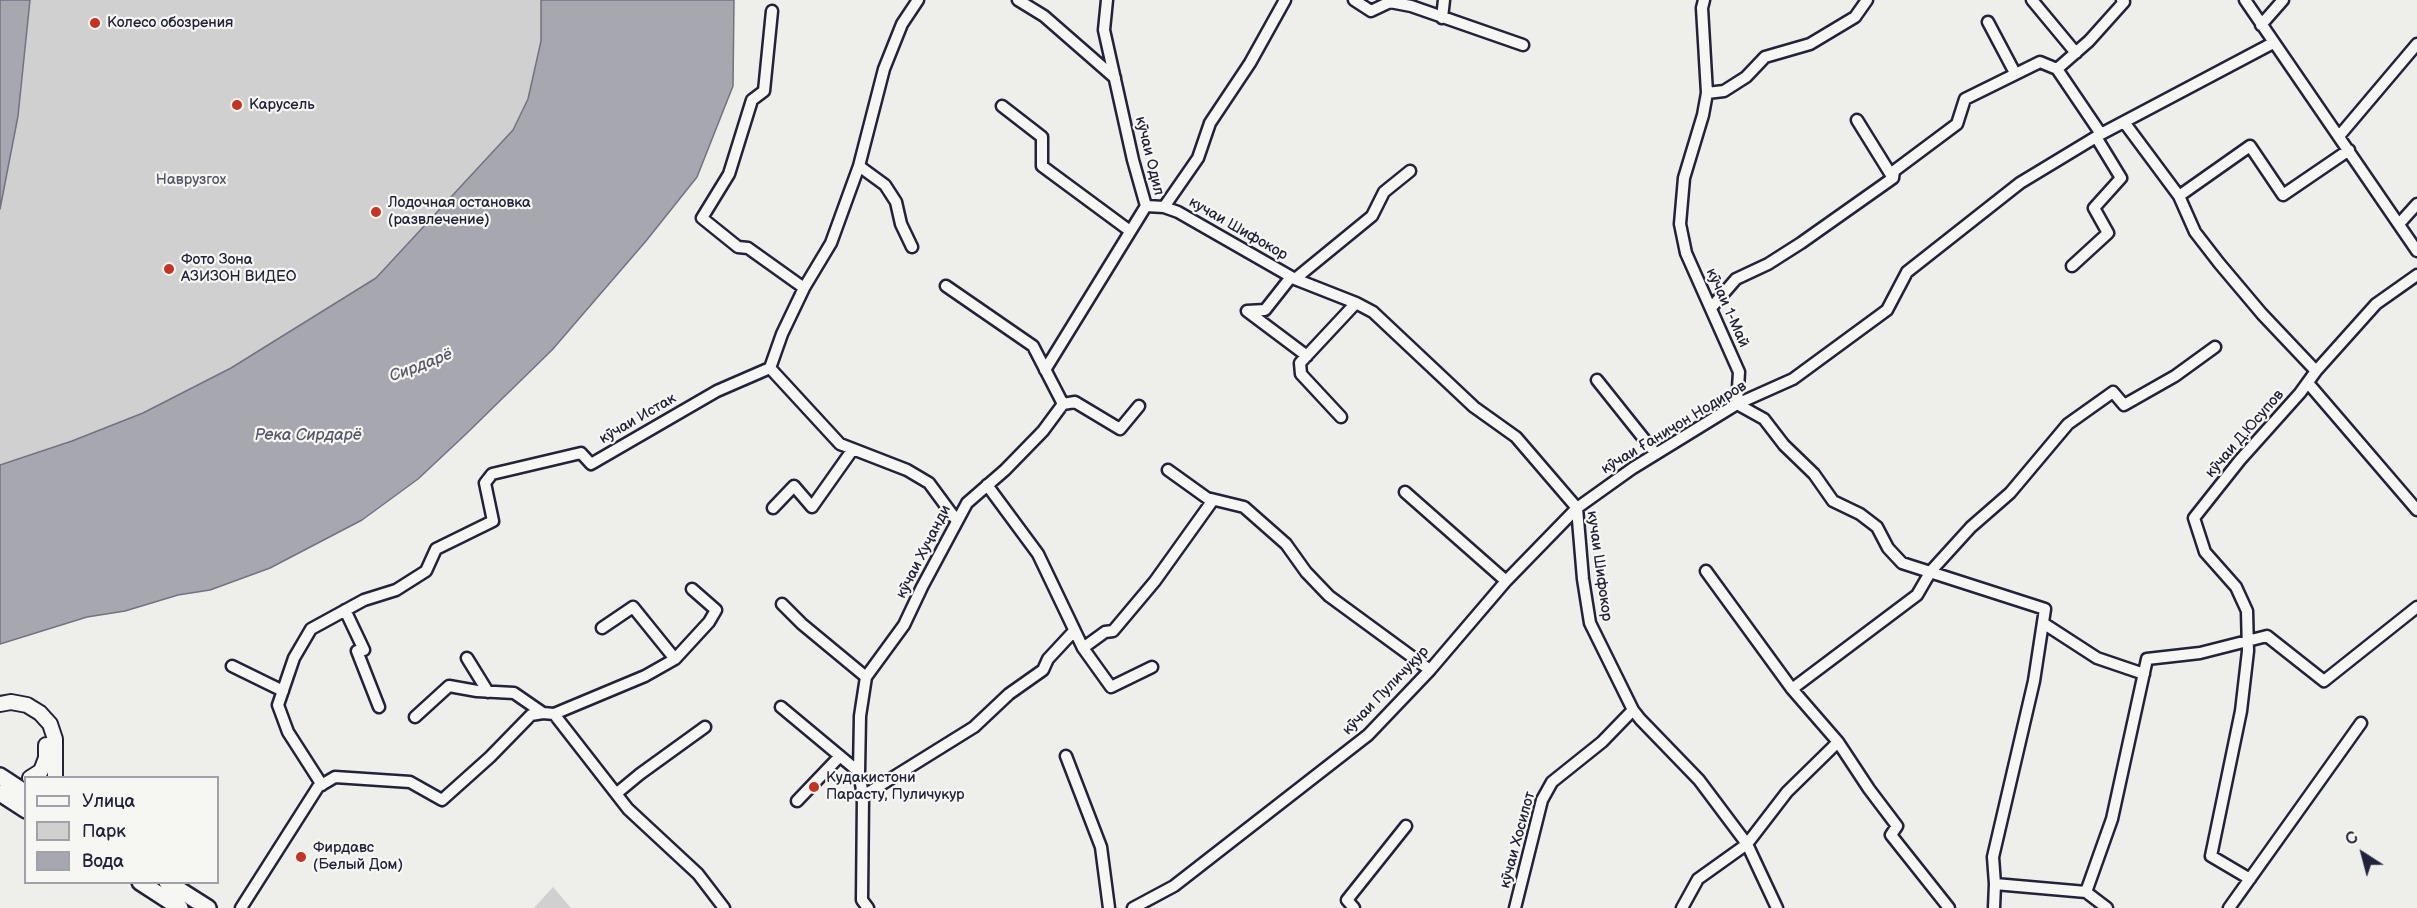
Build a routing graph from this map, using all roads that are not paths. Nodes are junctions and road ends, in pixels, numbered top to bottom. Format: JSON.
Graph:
{"nodes":[{"id":1,"x":918,"y":0,"type":"edge"},
{"id":2,"x":1018,"y":0,"type":"edge"},
{"id":3,"x":1107,"y":0,"type":"edge"},
{"id":4,"x":1286,"y":0,"type":"edge"},
{"id":5,"x":1354,"y":0,"type":"edge"},
{"id":6,"x":1444,"y":0,"type":"edge"},
{"id":7,"x":1704,"y":0,"type":"edge"},
{"id":8,"x":1867,"y":0,"type":"edge"},
{"id":9,"x":2032,"y":0,"type":"edge"},
{"id":10,"x":2122,"y":0,"type":"edge"},
{"id":11,"x":2245,"y":0,"type":"edge"},
{"id":12,"x":2283,"y":0,"type":"edge"},
{"id":13,"x":772,"y":11,"type":"dead end"},
{"id":14,"x":1442,"y":18,"type":"junction"},
{"id":15,"x":1988,"y":22,"type":"dead end"},
{"id":16,"x":2261,"y":25,"type":"junction"},
{"id":17,"x":2273,"y":43,"type":"junction"},
{"id":18,"x":2417,"y":44,"type":"edge"},
{"id":19,"x":1523,"y":45,"type":"dead end"},
{"id":20,"x":2076,"y":52,"type":"junction"},
{"id":21,"x":2057,"y":69,"type":"junction"},
{"id":22,"x":2015,"y":73,"type":"junction"},
{"id":23,"x":1115,"y":78,"type":"junction"},
{"id":24,"x":1707,"y":93,"type":"junction"},
{"id":25,"x":1002,"y":106,"type":"dead end"},
{"id":26,"x":1857,"y":120,"type":"dead end"},
{"id":27,"x":2124,"y":122,"type":"junction"},
{"id":28,"x":2340,"y":135,"type":"junction"},
{"id":29,"x":2098,"y":136,"type":"junction"},
{"id":30,"x":2349,"y":150,"type":"junction"},
{"id":31,"x":859,"y":166,"type":"junction"},
{"id":32,"x":1410,"y":171,"type":"dead end"},
{"id":33,"x":1893,"y":178,"type":"junction"},
{"id":34,"x":2179,"y":196,"type":"junction"},
{"id":35,"x":2417,"y":204,"type":"edge"},
{"id":36,"x":1146,"y":206,"type":"junction"},
{"id":37,"x":1164,"y":207,"type":"junction"},
{"id":38,"x":2399,"y":224,"type":"junction"},
{"id":39,"x":1130,"y":231,"type":"junction"},
{"id":40,"x":912,"y":247,"type":"dead end"},
{"id":41,"x":2417,"y":251,"type":"edge"},
{"id":42,"x":2072,"y":266,"type":"dead end"},
{"id":43,"x":2417,"y":275,"type":"edge"},
{"id":44,"x":1293,"y":278,"type":"junction"},
{"id":45,"x":946,"y":286,"type":"dead end"},
{"id":46,"x":804,"y":288,"type":"junction"},
{"id":47,"x":1356,"y":303,"type":"junction"},
{"id":48,"x":1711,"y":308,"type":"junction"},
{"id":49,"x":2215,"y":347,"type":"dead end"},
{"id":50,"x":1307,"y":356,"type":"junction"},
{"id":51,"x":770,"y":368,"type":"junction"},
{"id":52,"x":1045,"y":370,"type":"junction"},
{"id":53,"x":2316,"y":371,"type":"junction"},
{"id":54,"x":1597,"y":380,"type":"dead end"},
{"id":55,"x":2308,"y":383,"type":"junction"},
{"id":56,"x":1737,"y":404,"type":"junction"},
{"id":57,"x":1063,"y":405,"type":"junction"},
{"id":58,"x":1139,"y":406,"type":"dead end"},
{"id":59,"x":1341,"y":417,"type":"dead end"},
{"id":60,"x":853,"y":449,"type":"junction"},
{"id":61,"x":1656,"y":454,"type":"junction"},
{"id":62,"x":1168,"y":470,"type":"dead end"},
{"id":63,"x":987,"y":485,"type":"junction"},
{"id":64,"x":1404,"y":492,"type":"dead end"},
{"id":65,"x":1213,"y":500,"type":"junction"},
{"id":66,"x":773,"y":508,"type":"dead end"},
{"id":67,"x":1577,"y":508,"type":"junction"},
{"id":68,"x":2417,"y":510,"type":"edge"},
{"id":69,"x":957,"y":521,"type":"junction"},
{"id":70,"x":1706,"y":571,"type":"dead end"},
{"id":71,"x":1931,"y":571,"type":"junction"},
{"id":72,"x":1506,"y":580,"type":"junction"},
{"id":73,"x":692,"y":589,"type":"dead end"},
{"id":74,"x":782,"y":604,"type":"dead end"},
{"id":75,"x":2417,"y":607,"type":"edge"},
{"id":76,"x":345,"y":610,"type":"junction"},
{"id":77,"x":2043,"y":623,"type":"junction"},
{"id":78,"x":602,"y":628,"type":"dead end"},
{"id":79,"x":1074,"y":631,"type":"junction"},
{"id":80,"x":2248,"y":640,"type":"junction"},
{"id":81,"x":1083,"y":648,"type":"junction"},
{"id":82,"x":467,"y":658,"type":"dead end"},
{"id":83,"x":675,"y":659,"type":"junction"},
{"id":84,"x":232,"y":666,"type":"dead end"},
{"id":85,"x":1152,"y":667,"type":"dead end"},
{"id":86,"x":1430,"y":670,"type":"junction"},
{"id":87,"x":2144,"y":674,"type":"junction"},
{"id":88,"x":866,"y":677,"type":"junction"},
{"id":89,"x":1792,"y":689,"type":"junction"},
{"id":90,"x":283,"y":691,"type":"junction"},
{"id":91,"x":488,"y":692,"type":"junction"},
{"id":92,"x":0,"y":704,"type":"edge"},
{"id":93,"x":379,"y":707,"type":"dead end"},
{"id":94,"x":781,"y":707,"type":"dead end"},
{"id":95,"x":0,"y":710,"type":"edge"},
{"id":96,"x":1633,"y":710,"type":"junction"},
{"id":97,"x":543,"y":713,"type":"junction"},
{"id":98,"x":554,"y":714,"type":"junction"},
{"id":99,"x":415,"y":717,"type":"dead end"},
{"id":100,"x":2361,"y":723,"type":"dead end"},
{"id":101,"x":705,"y":727,"type":"dead end"},
{"id":102,"x":1838,"y":742,"type":"junction"},
{"id":103,"x":840,"y":756,"type":"junction"},
{"id":104,"x":1066,"y":756,"type":"dead end"},
{"id":105,"x":859,"y":772,"type":"junction"},
{"id":106,"x":28,"y":776,"type":"edge"},
{"id":107,"x":55,"y":776,"type":"edge"},
{"id":108,"x":13,"y":782,"type":"edge"},
{"id":109,"x":322,"y":784,"type":"junction"},
{"id":110,"x":617,"y":793,"type":"junction"},
{"id":111,"x":862,"y":796,"type":"junction"},
{"id":112,"x":797,"y":801,"type":"dead end"},
{"id":113,"x":24,"y":807,"type":"edge"},
{"id":114,"x":0,"y":808,"type":"edge"},
{"id":115,"x":24,"y":811,"type":"edge"},
{"id":116,"x":1406,"y":826,"type":"dead end"},
{"id":117,"x":1747,"y":844,"type":"junction"},
{"id":118,"x":2250,"y":879,"type":"junction"},
{"id":119,"x":143,"y":884,"type":"edge"},
{"id":120,"x":170,"y":884,"type":"edge"},
{"id":121,"x":1995,"y":884,"type":"junction"},
{"id":122,"x":2086,"y":892,"type":"junction"},
{"id":123,"x":180,"y":908,"type":"edge"},
{"id":124,"x":208,"y":908,"type":"edge"},
{"id":125,"x":241,"y":908,"type":"edge"},
{"id":126,"x":724,"y":908,"type":"edge"},
{"id":127,"x":868,"y":908,"type":"edge"},
{"id":128,"x":1109,"y":908,"type":"edge"},
{"id":129,"x":1133,"y":908,"type":"edge"},
{"id":130,"x":1354,"y":908,"type":"edge"},
{"id":131,"x":1515,"y":908,"type":"edge"},
{"id":132,"x":1682,"y":908,"type":"edge"},
{"id":133,"x":1777,"y":908,"type":"edge"},
{"id":134,"x":1949,"y":908,"type":"edge"},
{"id":135,"x":1994,"y":908,"type":"edge"},
{"id":136,"x":2107,"y":908,"type":"edge"},
{"id":137,"x":2229,"y":908,"type":"edge"}],
"edges":[{"from":1,"to":31,"type":"street"},
{"from":2,"to":23,"type":"street"},
{"from":3,"to":23,"type":"street","name":"кӯчаи Одил"},
{"from":4,"to":37,"type":"street","name":"кӯчаи Одил"},
{"from":5,"to":14,"type":"street"},
{"from":6,"to":14,"type":"street"},
{"from":7,"to":24,"type":"street","name":"кӯчаи 1-Май"},
{"from":8,"to":24,"type":"street"},
{"from":9,"to":20,"type":"street"},
{"from":10,"to":20,"type":"street"},
{"from":11,"to":16,"type":"street"},
{"from":12,"to":16,"type":"street"},
{"from":13,"to":46,"type":"street"},
{"from":14,"to":19,"type":"street"},
{"from":15,"to":22,"type":"street"},
{"from":16,"to":17,"type":"street"},
{"from":17,"to":27,"type":"street","name":"кӯчаи Ғаниҷон Нодиров"},
{"from":17,"to":28,"type":"street"},
{"from":18,"to":28,"type":"street"},
{"from":20,"to":21,"type":"street"},
{"from":21,"to":22,"type":"street"},
{"from":21,"to":29,"type":"street"},
{"from":22,"to":33,"type":"street"},
{"from":23,"to":36,"type":"street","name":"кӯчаи Одил"},
{"from":24,"to":48,"type":"street","name":"кӯчаи 1-Май"},
{"from":25,"to":39,"type":"street"},
{"from":26,"to":33,"type":"street"},
{"from":27,"to":29,"type":"street","name":"кӯчаи Ғаниҷон Нодиров"},
{"from":27,"to":34,"type":"street"},
{"from":28,"to":30,"type":"street"},
{"from":29,"to":42,"type":"street"},
{"from":29,"to":56,"type":"street","name":"кӯчаи Ғаниҷон Нодиров"},
{"from":30,"to":34,"type":"street"},
{"from":30,"to":38,"type":"street"},
{"from":31,"to":40,"type":"street"},
{"from":31,"to":46,"type":"street"},
{"from":32,"to":44,"type":"street"},
{"from":33,"to":48,"type":"street"},
{"from":34,"to":53,"type":"street"},
{"from":35,"to":38,"type":"street"},
{"from":36,"to":37,"type":"street","name":"кӯчаи Одил"},
{"from":36,"to":39,"type":"street"},
{"from":37,"to":44,"type":"street","name":"кучаи Шифокор"},
{"from":38,"to":41,"type":"street"},
{"from":39,"to":52,"type":"street"},
{"from":43,"to":53,"type":"street","name":"кӯчаи Д.Юсупов"},
{"from":44,"to":47,"type":"street","name":"кучаи Шифокор"},
{"from":44,"to":50,"type":"street"},
{"from":45,"to":52,"type":"street"},
{"from":46,"to":51,"type":"street"},
{"from":47,"to":50,"type":"street"},
{"from":47,"to":67,"type":"street","name":"кучаи Шифокор"},
{"from":48,"to":56,"type":"street","name":"кӯчаи 1-Май"},
{"from":49,"to":71,"type":"street"},
{"from":50,"to":59,"type":"street"},
{"from":51,"to":60,"type":"street"},
{"from":51,"to":76,"type":"street","name":"кӯчаи Истак"},
{"from":52,"to":57,"type":"street"},
{"from":53,"to":55,"type":"street","name":"кӯчаи Д.Юсупов"},
{"from":54,"to":61,"type":"street"},
{"from":55,"to":68,"type":"street"},
{"from":55,"to":80,"type":"street","name":"кӯчаи Д.Юсупов"},
{"from":56,"to":61,"type":"street","name":"кӯчаи Ғаниҷон Нодиров"},
{"from":56,"to":71,"type":"street"},
{"from":57,"to":58,"type":"street"},
{"from":57,"to":63,"type":"street","name":"кӯчаи Хуҷанди"},
{"from":60,"to":66,"type":"street"},
{"from":60,"to":69,"type":"street"},
{"from":61,"to":67,"type":"street","name":"кӯчаи Ғаниҷон Нодиров"},
{"from":62,"to":65,"type":"street"},
{"from":63,"to":69,"type":"street","name":"кӯчаи Хуҷанди"},
{"from":63,"to":79,"type":"street"},
{"from":64,"to":72,"type":"street"},
{"from":65,"to":81,"type":"street"},
{"from":65,"to":86,"type":"street"},
{"from":67,"to":72,"type":"street","name":"кӯчаи Пуличуқур"},
{"from":67,"to":96,"type":"street","name":"кучаи Шифокор"},
{"from":69,"to":88,"type":"street","name":"кӯчаи Хуҷанди"},
{"from":70,"to":89,"type":"street"},
{"from":71,"to":77,"type":"street"},
{"from":71,"to":89,"type":"street"},
{"from":72,"to":86,"type":"street","name":"кӯчаи Пуличуқур"},
{"from":73,"to":83,"type":"street"},
{"from":74,"to":88,"type":"street"},
{"from":75,"to":80,"type":"street"},
{"from":76,"to":90,"type":"street","name":"кӯчаи Истак"},
{"from":76,"to":93,"type":"street"},
{"from":77,"to":87,"type":"street"},
{"from":77,"to":121,"type":"street"},
{"from":78,"to":83,"type":"street"},
{"from":79,"to":81,"type":"street"},
{"from":79,"to":111,"type":"street"},
{"from":80,"to":87,"type":"street"},
{"from":80,"to":118,"type":"street","name":"кӯчаи Д.Юсупов"},
{"from":81,"to":85,"type":"street"},
{"from":82,"to":91,"type":"street"},
{"from":83,"to":98,"type":"street"},
{"from":84,"to":90,"type":"street"},
{"from":86,"to":129,"type":"street","name":"кӯчаи Пуличуқур"},
{"from":87,"to":122,"type":"street"},
{"from":88,"to":105,"type":"street","name":"кӯчаи Хуҷанди"},
{"from":89,"to":102,"type":"street"},
{"from":90,"to":109,"type":"street","name":"кӯчаи Истак"},
{"from":91,"to":97,"type":"street"},
{"from":91,"to":99,"type":"street"},
{"from":92,"to":107,"type":"main road"},
{"from":94,"to":103,"type":"street"},
{"from":95,"to":106,"type":"main road"},
{"from":96,"to":117,"type":"street","name":"кучаи Шифокор"},
{"from":96,"to":131,"type":"street","name":"кӯчаи Хосилот"},
{"from":97,"to":98,"type":"street"},
{"from":97,"to":109,"type":"street"},
{"from":98,"to":110,"type":"street"},
{"from":100,"to":118,"type":"street"},
{"from":101,"to":110,"type":"street"},
{"from":102,"to":117,"type":"street"},
{"from":102,"to":134,"type":"street"},
{"from":103,"to":105,"type":"street"},
{"from":103,"to":112,"type":"street"},
{"from":104,"to":128,"type":"street"},
{"from":105,"to":111,"type":"street","name":"кӯчаи Хуҷанди"},
{"from":108,"to":113,"type":"highway"},
{"from":109,"to":125,"type":"street"},
{"from":110,"to":126,"type":"street"},
{"from":111,"to":127,"type":"street","name":"кӯчаи Хуҷанди"},
{"from":114,"to":115,"type":"highway"},
{"from":116,"to":130,"type":"street"},
{"from":117,"to":132,"type":"street"},
{"from":117,"to":133,"type":"street","name":"кучаи Шифокор"},
{"from":118,"to":137,"type":"street"},
{"from":119,"to":123,"type":"highway"},
{"from":120,"to":124,"type":"highway"},
{"from":121,"to":122,"type":"street"},
{"from":121,"to":135,"type":"street"},
{"from":122,"to":136,"type":"street"}]}
